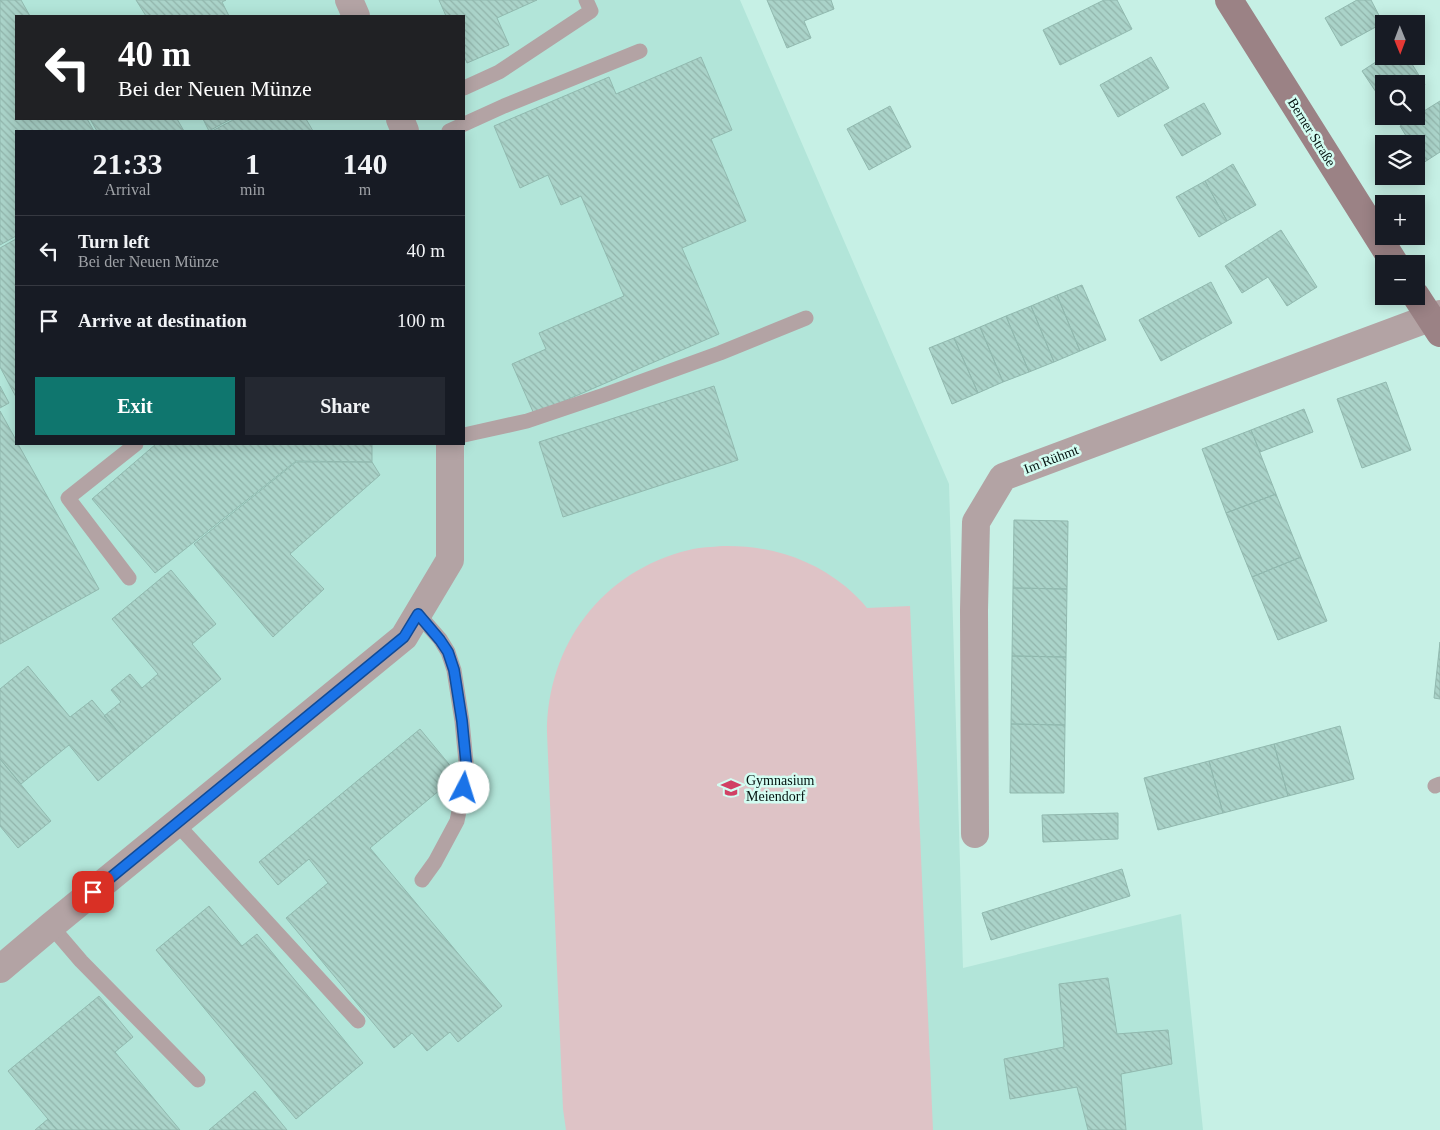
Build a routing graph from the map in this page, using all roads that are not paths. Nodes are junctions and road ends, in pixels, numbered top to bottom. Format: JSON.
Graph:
{"nodes":[{"id":1,"x":349,"y":0,"type":"edge"},
{"id":2,"x":586,"y":0,"type":"edge"},
{"id":3,"x":1230,"y":0,"type":"edge"},
{"id":4,"x":356,"y":15,"type":"edge"},
{"id":5,"x":640,"y":51,"type":"dead end"},
{"id":6,"x":465,"y":88,"type":"edge"},
{"id":7,"x":451,"y":130,"type":"edge"},
{"id":8,"x":1389,"y":255,"type":"edge"},
{"id":9,"x":1431,"y":315,"type":"edge"},
{"id":10,"x":806,"y":318,"type":"dead end"},
{"id":11,"x":465,"y":435,"type":"edge"},
{"id":12,"x":135,"y":445,"type":"edge"},
{"id":13,"x":450,"y":445,"type":"edge"},
{"id":14,"x":129,"y":578,"type":"dead end"},
{"id":15,"x":418,"y":614,"type":"junction"},
{"id":16,"x":176,"y":823,"type":"junction"},
{"id":17,"x":975,"y":834,"type":"dead end"},
{"id":18,"x":422,"y":880,"type":"dead end"},
{"id":19,"x":51,"y":926,"type":"junction"},
{"id":20,"x":0,"y":969,"type":"edge"},
{"id":21,"x":358,"y":1021,"type":"dead end"},
{"id":22,"x":198,"y":1080,"type":"dead end"}],
"edges":[{"from":1,"to":4,"type":"street"},
{"from":2,"to":6,"type":"lane"},
{"from":3,"to":8,"type":"main road","name":"Berner Straße"},
{"from":5,"to":7,"type":"lane"},
{"from":9,"to":17,"type":"street","name":"Im Rühmt"},
{"from":10,"to":11,"type":"lane"},
{"from":12,"to":14,"type":"lane"},
{"from":13,"to":15,"type":"street"},
{"from":15,"to":16,"type":"street"},
{"from":15,"to":18,"type":"lane"},
{"from":16,"to":19,"type":"street"},
{"from":16,"to":21,"type":"lane"},
{"from":19,"to":20,"type":"street"},
{"from":19,"to":22,"type":"lane"}]}
